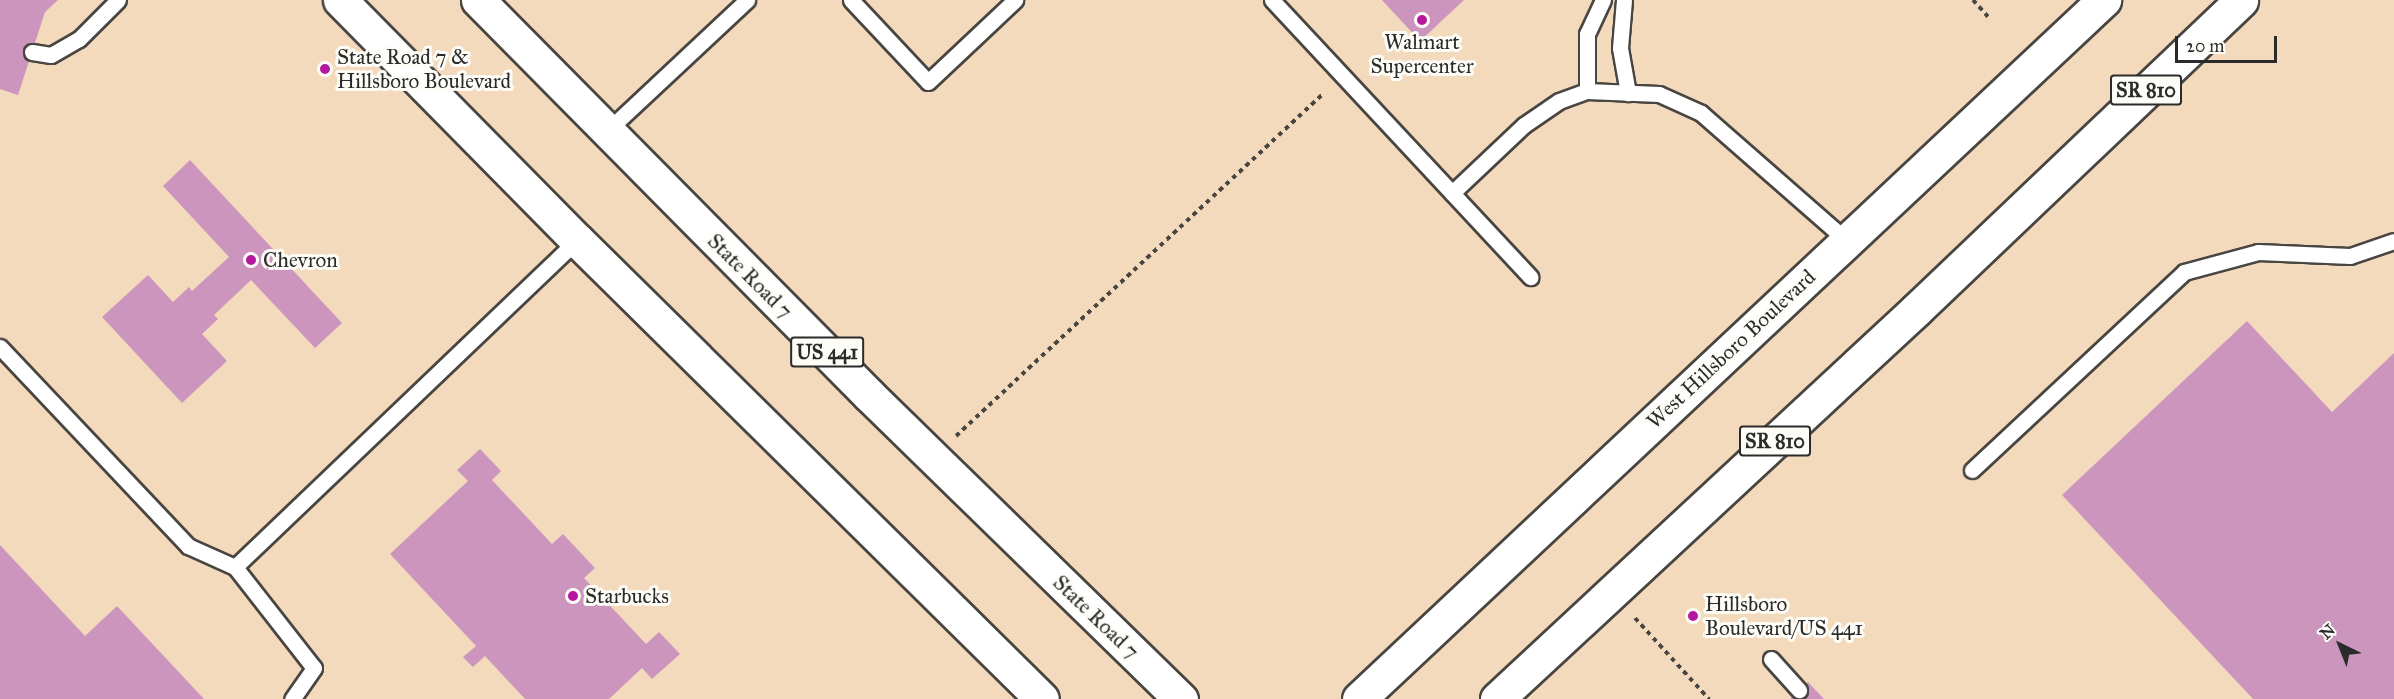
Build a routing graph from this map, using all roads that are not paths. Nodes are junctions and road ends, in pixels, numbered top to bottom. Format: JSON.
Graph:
{"nodes":[{"id":1,"x":118,"y":0,"type":"edge"},
{"id":2,"x":340,"y":0,"type":"edge"},
{"id":3,"x":478,"y":0,"type":"edge"},
{"id":4,"x":747,"y":0,"type":"edge"},
{"id":5,"x":851,"y":0,"type":"edge"},
{"id":6,"x":1015,"y":0,"type":"edge"},
{"id":7,"x":1272,"y":0,"type":"edge"},
{"id":8,"x":1603,"y":0,"type":"edge"},
{"id":9,"x":1624,"y":0,"type":"edge"},
{"id":10,"x":2104,"y":0,"type":"edge"},
{"id":11,"x":2241,"y":0,"type":"edge"},
{"id":12,"x":33,"y":52,"type":"dead end"},
{"id":13,"x":1587,"y":91,"type":"junction"},
{"id":14,"x":1628,"y":93,"type":"junction"},
{"id":15,"x":607,"y":132,"type":"junction"},
{"id":16,"x":1452,"y":193,"type":"junction"},
{"id":17,"x":577,"y":240,"type":"junction"},
{"id":18,"x":1846,"y":240,"type":"junction"},
{"id":19,"x":2394,"y":241,"type":"edge"},
{"id":20,"x":1530,"y":277,"type":"dead end"},
{"id":21,"x":0,"y":347,"type":"edge"},
{"id":22,"x":1972,"y":470,"type":"dead end"},
{"id":23,"x":235,"y":567,"type":"junction"},
{"id":24,"x":1771,"y":659,"type":"dead end"},
{"id":25,"x":1799,"y":690,"type":"dead end"},
{"id":26,"x":292,"y":699,"type":"edge"},
{"id":27,"x":1042,"y":699,"type":"edge"},
{"id":28,"x":1181,"y":699,"type":"edge"},
{"id":29,"x":1359,"y":699,"type":"edge"},
{"id":30,"x":1497,"y":699,"type":"edge"}],
"edges":[{"from":1,"to":12,"type":"lane"},
{"from":2,"to":17,"type":"main road"},
{"from":3,"to":15,"type":"main road","name":"State Road 7","number":"US 441"},
{"from":4,"to":15,"type":"lane"},
{"from":5,"to":6,"type":"lane"},
{"from":7,"to":16,"type":"lane"},
{"from":8,"to":13,"type":"lane"},
{"from":9,"to":14,"type":"lane"},
{"from":10,"to":18,"type":"main road","name":"West Hillsboro Boulevard"},
{"from":11,"to":30,"type":"main road","number":"SR 810"},
{"from":13,"to":14,"type":"lane"},
{"from":13,"to":16,"type":"lane"},
{"from":14,"to":18,"type":"lane"},
{"from":15,"to":28,"type":"main road","name":"State Road 7","number":"US 441"},
{"from":16,"to":20,"type":"lane"},
{"from":17,"to":23,"type":"lane"},
{"from":17,"to":27,"type":"main road"},
{"from":18,"to":29,"type":"main road","name":"West Hillsboro Boulevard"},
{"from":19,"to":22,"type":"lane"},
{"from":21,"to":23,"type":"lane"},
{"from":23,"to":26,"type":"lane"},
{"from":24,"to":25,"type":"lane"}]}
